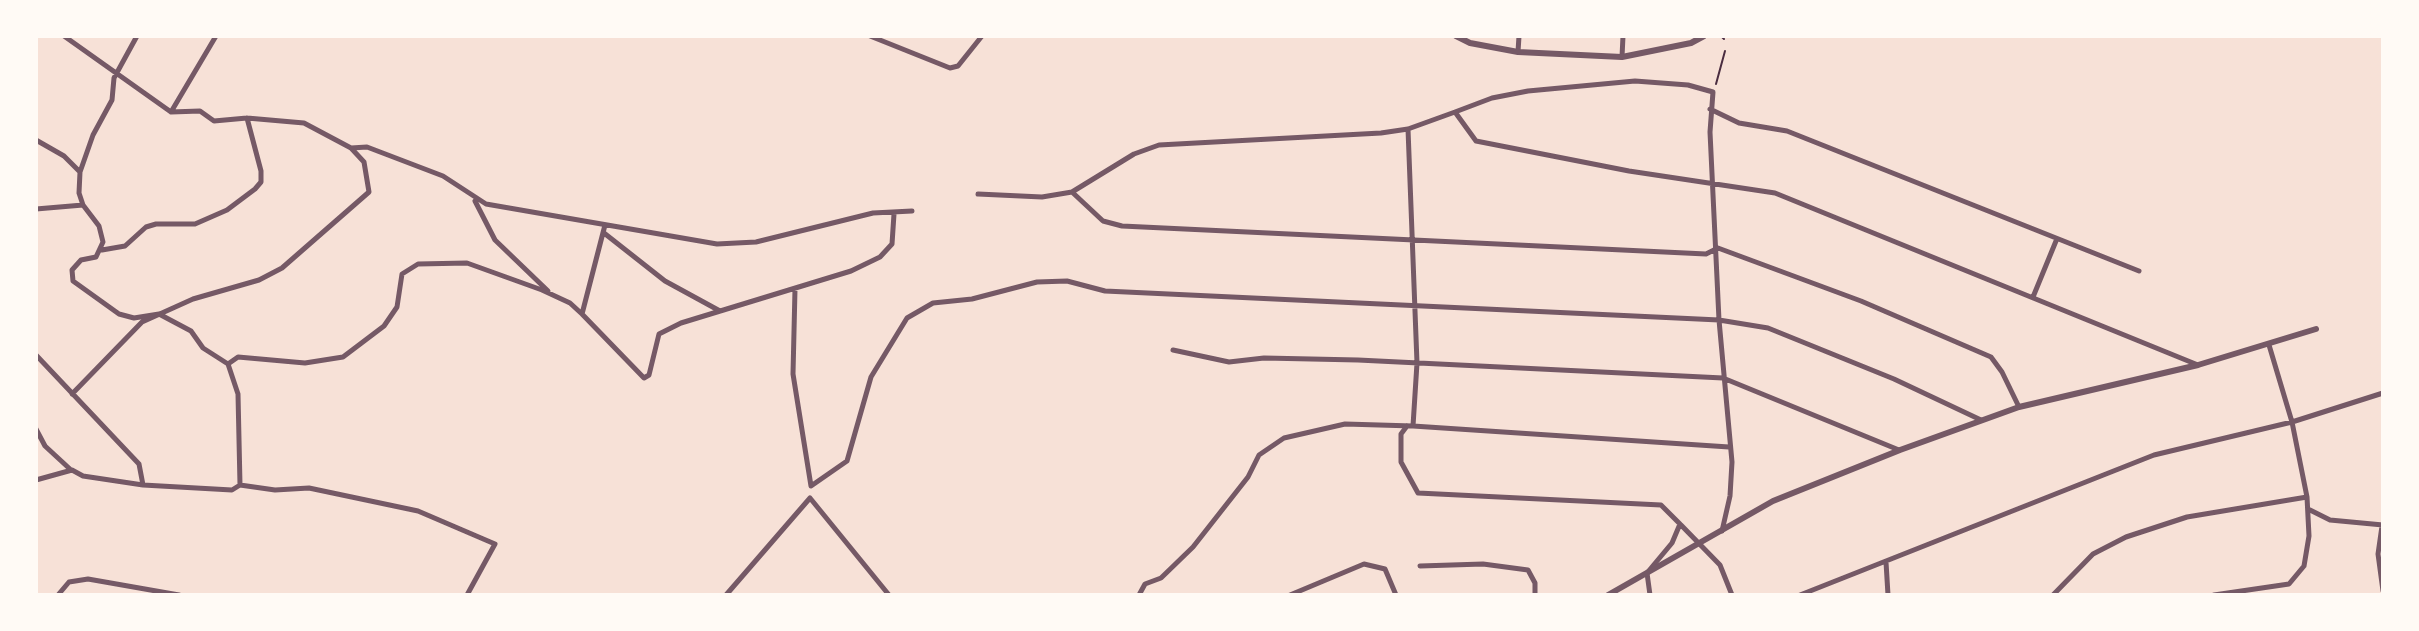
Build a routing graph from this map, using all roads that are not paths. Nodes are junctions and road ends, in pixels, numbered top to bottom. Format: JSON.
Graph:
{"nodes":[{"id":1,"x":64,"y":36,"type":"edge"},
{"id":2,"x":137,"y":36,"type":"edge"},
{"id":3,"x":216,"y":36,"type":"edge"},
{"id":4,"x":870,"y":36,"type":"edge"},
{"id":5,"x":982,"y":36,"type":"edge"},
{"id":6,"x":1456,"y":36,"type":"edge"},
{"id":7,"x":1519,"y":36,"type":"edge"},
{"id":8,"x":1623,"y":36,"type":"edge"},
{"id":9,"x":1704,"y":36,"type":"edge"},
{"id":10,"x":1518,"y":52,"type":"junction"},
{"id":11,"x":1622,"y":57,"type":"junction"},
{"id":12,"x":117,"y":71,"type":"junction"},
{"id":13,"x":1710,"y":109,"type":"junction"},
{"id":14,"x":171,"y":112,"type":"junction"},
{"id":15,"x":1455,"y":112,"type":"junction"},
{"id":16,"x":247,"y":118,"type":"junction"},
{"id":17,"x":1408,"y":129,"type":"junction"},
{"id":18,"x":36,"y":140,"type":"edge"},
{"id":19,"x":351,"y":148,"type":"junction"},
{"id":20,"x":80,"y":172,"type":"junction"},
{"id":21,"x":1715,"y":184,"type":"junction"},
{"id":22,"x":1072,"y":192,"type":"junction"},
{"id":23,"x":978,"y":194,"type":"dead end"},
{"id":24,"x":475,"y":200,"type":"junction"},
{"id":25,"x":83,"y":205,"type":"junction"},
{"id":26,"x":36,"y":209,"type":"edge"},
{"id":27,"x":912,"y":211,"type":"dead end"},
{"id":28,"x":894,"y":214,"type":"junction"},
{"id":29,"x":605,"y":225,"type":"junction"},
{"id":30,"x":604,"y":233,"type":"junction"},
{"id":31,"x":1414,"y":239,"type":"junction"},
{"id":32,"x":2056,"y":241,"type":"junction"},
{"id":33,"x":1718,"y":248,"type":"junction"},
{"id":34,"x":102,"y":250,"type":"junction"},
{"id":35,"x":2139,"y":271,"type":"dead end"},
{"id":36,"x":795,"y":289,"type":"junction"},
{"id":37,"x":552,"y":294,"type":"junction"},
{"id":38,"x":2033,"y":297,"type":"junction"},
{"id":39,"x":1415,"y":303,"type":"junction"},
{"id":40,"x":721,"y":311,"type":"junction"},
{"id":41,"x":159,"y":314,"type":"junction"},
{"id":42,"x":582,"y":314,"type":"junction"},
{"id":43,"x":1719,"y":320,"type":"junction"},
{"id":44,"x":2316,"y":329,"type":"dead end"},
{"id":45,"x":2269,"y":345,"type":"junction"},
{"id":46,"x":1173,"y":350,"type":"dead end"},
{"id":47,"x":36,"y":355,"type":"edge"},
{"id":48,"x":1417,"y":363,"type":"junction"},
{"id":49,"x":228,"y":364,"type":"junction"},
{"id":50,"x":2198,"y":365,"type":"junction"},
{"id":51,"x":1723,"y":378,"type":"junction"},
{"id":52,"x":2383,"y":393,"type":"edge"},
{"id":53,"x":72,"y":394,"type":"junction"},
{"id":54,"x":2019,"y":407,"type":"junction"},
{"id":55,"x":1982,"y":421,"type":"junction"},
{"id":56,"x":2292,"y":422,"type":"junction"},
{"id":57,"x":1410,"y":426,"type":"junction"},
{"id":58,"x":36,"y":429,"type":"edge"},
{"id":59,"x":1729,"y":447,"type":"junction"},
{"id":60,"x":1900,"y":450,"type":"junction"},
{"id":61,"x":72,"y":470,"type":"junction"},
{"id":62,"x":36,"y":480,"type":"edge"},
{"id":63,"x":143,"y":485,"type":"junction"},
{"id":64,"x":240,"y":485,"type":"junction"},
{"id":65,"x":2307,"y":497,"type":"junction"},
{"id":66,"x":2307,"y":508,"type":"junction"},
{"id":67,"x":1680,"y":524,"type":"junction"},
{"id":68,"x":2382,"y":526,"type":"edge"},
{"id":69,"x":1722,"y":532,"type":"junction"},
{"id":70,"x":1701,"y":544,"type":"junction"},
{"id":71,"x":1886,"y":562,"type":"junction"},
{"id":72,"x":1420,"y":566,"type":"dead end"},
{"id":73,"x":1647,"y":573,"type":"junction"},
{"id":74,"x":1814,"y":587,"type":"junction"},
{"id":75,"x":2383,"y":591,"type":"edge"},
{"id":76,"x":58,"y":595,"type":"edge"},
{"id":77,"x":179,"y":595,"type":"edge"},
{"id":78,"x":467,"y":595,"type":"edge"},
{"id":79,"x":726,"y":595,"type":"edge"},
{"id":80,"x":889,"y":595,"type":"edge"},
{"id":81,"x":1139,"y":595,"type":"edge"},
{"id":82,"x":1290,"y":595,"type":"edge"},
{"id":83,"x":1396,"y":595,"type":"edge"},
{"id":84,"x":1535,"y":595,"type":"edge"},
{"id":85,"x":1608,"y":595,"type":"edge"},
{"id":86,"x":1650,"y":595,"type":"edge"},
{"id":87,"x":1732,"y":595,"type":"edge"},
{"id":88,"x":1800,"y":595,"type":"edge"},
{"id":89,"x":1814,"y":595,"type":"edge"},
{"id":90,"x":1888,"y":595,"type":"edge"},
{"id":91,"x":2053,"y":595,"type":"edge"},
{"id":92,"x":2214,"y":595,"type":"edge"}],
"edges":[{"from":1,"to":12,"type":"street"},
{"from":2,"to":12,"type":"street"},
{"from":3,"to":14,"type":"street"},
{"from":4,"to":5,"type":"street"},
{"from":6,"to":10,"type":"street"},
{"from":7,"to":10,"type":"street"},
{"from":8,"to":11,"type":"street"},
{"from":9,"to":11,"type":"street"},
{"from":10,"to":11,"type":"street"},
{"from":12,"to":14,"type":"street"},
{"from":12,"to":20,"type":"street"},
{"from":13,"to":15,"type":"street"},
{"from":13,"to":21,"type":"street"},
{"from":13,"to":32,"type":"street"},
{"from":14,"to":16,"type":"street"},
{"from":15,"to":17,"type":"street"},
{"from":15,"to":21,"type":"street"},
{"from":16,"to":19,"type":"street"},
{"from":16,"to":34,"type":"street"},
{"from":17,"to":22,"type":"street"},
{"from":17,"to":31,"type":"street"},
{"from":18,"to":20,"type":"street"},
{"from":19,"to":24,"type":"street"},
{"from":19,"to":41,"type":"street"},
{"from":20,"to":25,"type":"street"},
{"from":21,"to":33,"type":"street"},
{"from":21,"to":38,"type":"street"},
{"from":22,"to":23,"type":"street"},
{"from":22,"to":31,"type":"street"},
{"from":24,"to":29,"type":"street"},
{"from":24,"to":37,"type":"street"},
{"from":25,"to":26,"type":"street"},
{"from":25,"to":34,"type":"street"},
{"from":27,"to":28,"type":"street"},
{"from":28,"to":29,"type":"street"},
{"from":28,"to":36,"type":"street"},
{"from":29,"to":30,"type":"street"},
{"from":30,"to":40,"type":"street"},
{"from":30,"to":42,"type":"street"},
{"from":31,"to":33,"type":"street"},
{"from":31,"to":39,"type":"street"},
{"from":32,"to":35,"type":"street"},
{"from":32,"to":38,"type":"street"},
{"from":33,"to":43,"type":"street"},
{"from":33,"to":54,"type":"street"},
{"from":34,"to":41,"type":"street"},
{"from":36,"to":39,"type":"street"},
{"from":36,"to":40,"type":"street"},
{"from":37,"to":42,"type":"street"},
{"from":37,"to":49,"type":"street"},
{"from":38,"to":50,"type":"street"},
{"from":39,"to":43,"type":"street"},
{"from":39,"to":48,"type":"street"},
{"from":40,"to":42,"type":"street"},
{"from":41,"to":49,"type":"street"},
{"from":41,"to":53,"type":"street"},
{"from":43,"to":51,"type":"street"},
{"from":43,"to":55,"type":"street"},
{"from":44,"to":45,"type":"street"},
{"from":45,"to":50,"type":"street"},
{"from":45,"to":56,"type":"street"},
{"from":46,"to":48,"type":"street"},
{"from":47,"to":53,"type":"street"},
{"from":48,"to":51,"type":"street"},
{"from":48,"to":57,"type":"street"},
{"from":49,"to":64,"type":"street"},
{"from":50,"to":54,"type":"street"},
{"from":51,"to":59,"type":"street"},
{"from":51,"to":60,"type":"street"},
{"from":52,"to":56,"type":"street"},
{"from":53,"to":63,"type":"street"},
{"from":54,"to":55,"type":"street"},
{"from":55,"to":60,"type":"street"},
{"from":56,"to":65,"type":"street"},
{"from":56,"to":71,"type":"street"},
{"from":57,"to":59,"type":"street"},
{"from":57,"to":67,"type":"street"},
{"from":57,"to":81,"type":"street"},
{"from":58,"to":61,"type":"street"},
{"from":59,"to":69,"type":"street"},
{"from":60,"to":69,"type":"street"},
{"from":61,"to":62,"type":"street"},
{"from":61,"to":63,"type":"street"},
{"from":63,"to":64,"type":"street"},
{"from":64,"to":78,"type":"street"},
{"from":65,"to":66,"type":"street"},
{"from":65,"to":91,"type":"street"},
{"from":66,"to":68,"type":"street"},
{"from":66,"to":92,"type":"street"},
{"from":67,"to":70,"type":"street"},
{"from":67,"to":73,"type":"street"},
{"from":68,"to":75,"type":"street"},
{"from":69,"to":70,"type":"street"},
{"from":70,"to":73,"type":"street"},
{"from":70,"to":87,"type":"street"},
{"from":71,"to":74,"type":"street"},
{"from":71,"to":90,"type":"street"},
{"from":72,"to":84,"type":"street"},
{"from":73,"to":85,"type":"street"},
{"from":73,"to":86,"type":"street"},
{"from":74,"to":88,"type":"street"},
{"from":74,"to":89,"type":"street"},
{"from":76,"to":77,"type":"street"},
{"from":79,"to":80,"type":"street"},
{"from":82,"to":83,"type":"street"}]}
